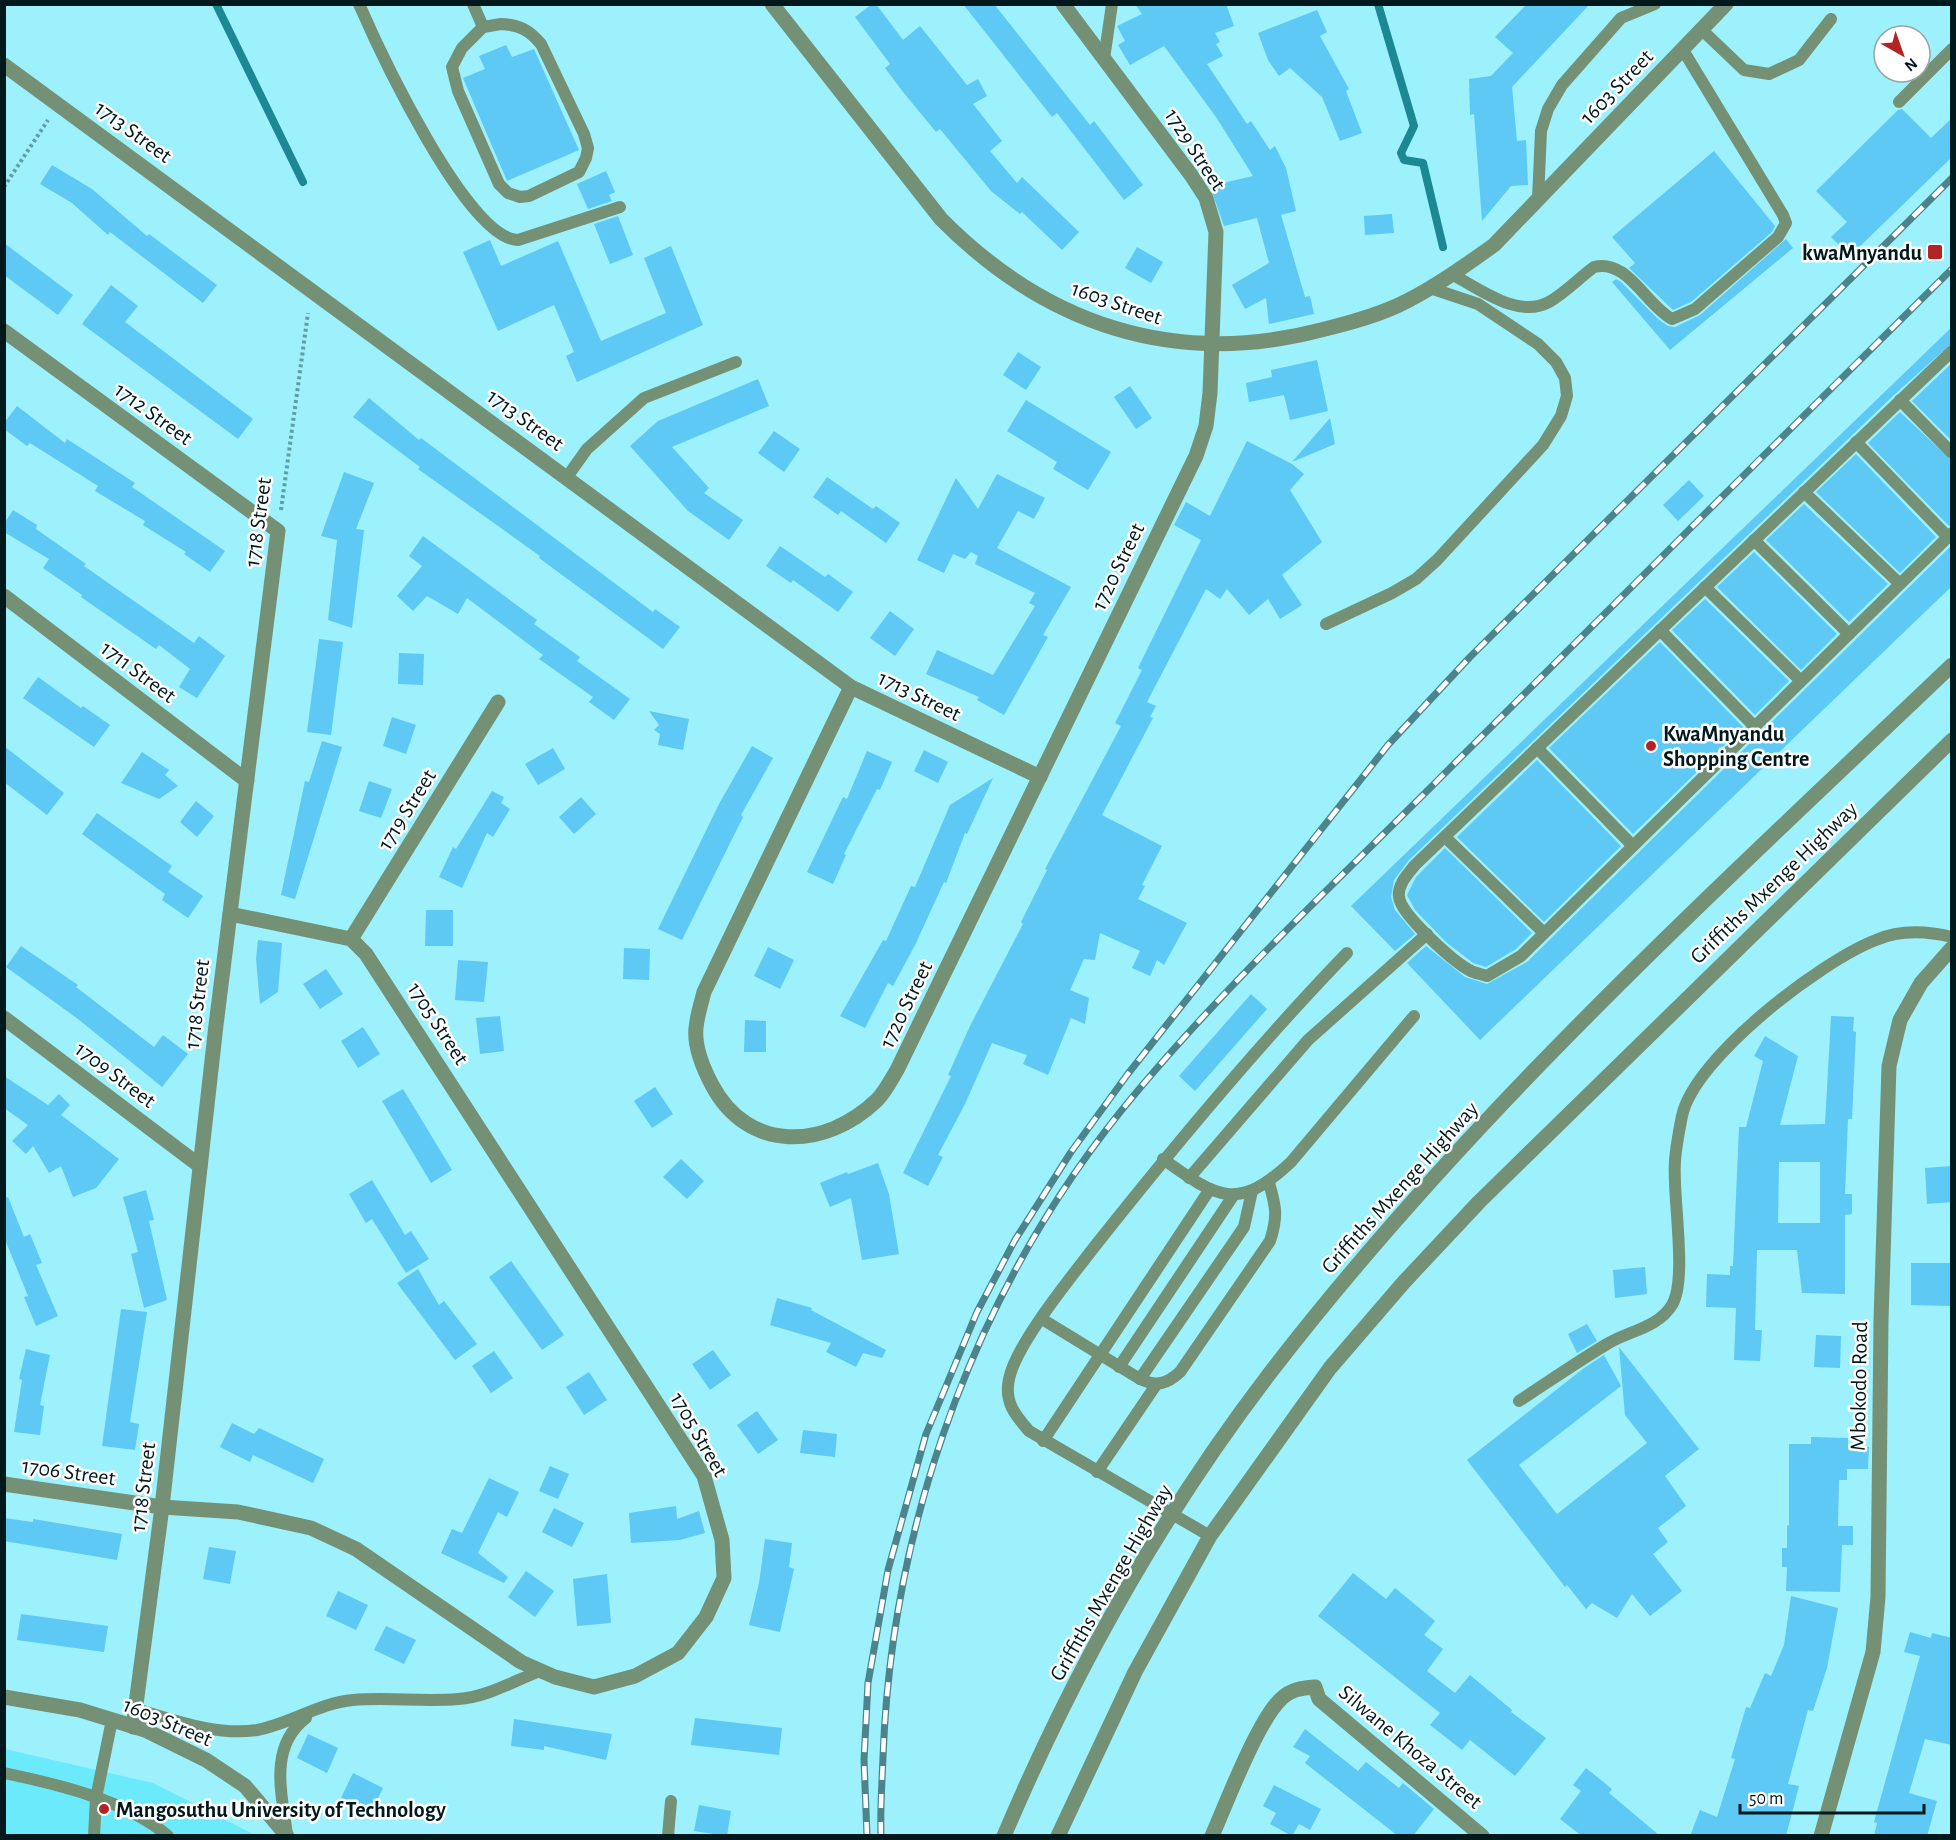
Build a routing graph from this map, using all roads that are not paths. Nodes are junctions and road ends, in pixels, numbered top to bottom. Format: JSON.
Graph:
{"nodes":[{"id":1,"x":359,"y":4,"type":"edge"},
{"id":2,"x":772,"y":4,"type":"edge"},
{"id":3,"x":1063,"y":4,"type":"edge"},
{"id":4,"x":1112,"y":4,"type":"edge"},
{"id":5,"x":1655,"y":4,"type":"edge"},
{"id":6,"x":1726,"y":4,"type":"edge"},
{"id":7,"x":475,"y":5,"type":"edge"},
{"id":8,"x":1831,"y":19,"type":"dead end"},
{"id":9,"x":483,"y":27,"type":"junction"},
{"id":10,"x":1702,"y":30,"type":"junction"},
{"id":11,"x":1952,"y":49,"type":"edge"},
{"id":12,"x":1683,"y":50,"type":"junction"},
{"id":13,"x":1104,"y":59,"type":"junction"},
{"id":14,"x":4,"y":65,"type":"edge"},
{"id":15,"x":1899,"y":102,"type":"dead end"},
{"id":16,"x":1538,"y":199,"type":"junction"},
{"id":17,"x":620,"y":207,"type":"dead end"},
{"id":18,"x":1453,"y":275,"type":"junction"},
{"id":19,"x":1430,"y":288,"type":"junction"},
{"id":20,"x":4,"y":331,"type":"edge"},
{"id":21,"x":1212,"y":345,"type":"junction"},
{"id":22,"x":1949,"y":357,"type":"edge"},
{"id":23,"x":736,"y":362,"type":"dead end"},
{"id":24,"x":1900,"y":400,"type":"junction"},
{"id":25,"x":1856,"y":442,"type":"junction"},
{"id":26,"x":1952,"y":453,"type":"edge"},
{"id":27,"x":567,"y":477,"type":"junction"},
{"id":28,"x":1804,"y":492,"type":"junction"},
{"id":29,"x":278,"y":531,"type":"joint"},
{"id":30,"x":1950,"y":535,"type":"edge"},
{"id":31,"x":1754,"y":540,"type":"junction"},
{"id":32,"x":1900,"y":584,"type":"junction"},
{"id":33,"x":1705,"y":587,"type":"junction"},
{"id":34,"x":4,"y":596,"type":"edge"},
{"id":35,"x":1326,"y":624,"type":"dead end"},
{"id":36,"x":1660,"y":630,"type":"junction"},
{"id":37,"x":1849,"y":634,"type":"junction"},
{"id":38,"x":1952,"y":665,"type":"edge"},
{"id":39,"x":1801,"y":681,"type":"junction"},
{"id":40,"x":851,"y":687,"type":"junction"},
{"id":41,"x":498,"y":702,"type":"dead end"},
{"id":42,"x":1755,"y":727,"type":"junction"},
{"id":43,"x":1952,"y":740,"type":"edge"},
{"id":44,"x":1537,"y":748,"type":"junction"},
{"id":45,"x":1040,"y":777,"type":"junction"},
{"id":46,"x":247,"y":781,"type":"junction"},
{"id":47,"x":1445,"y":837,"type":"junction"},
{"id":48,"x":1633,"y":846,"type":"junction"},
{"id":49,"x":230,"y":914,"type":"junction"},
{"id":50,"x":1544,"y":933,"type":"junction"},
{"id":51,"x":1427,"y":934,"type":"junction"},
{"id":52,"x":1952,"y":937,"type":"edge"},
{"id":53,"x":351,"y":939,"type":"junction"},
{"id":54,"x":1952,"y":948,"type":"edge"},
{"id":55,"x":1347,"y":953,"type":"dead end"},
{"id":56,"x":1414,"y":1016,"type":"dead end"},
{"id":57,"x":4,"y":1018,"type":"edge"},
{"id":58,"x":1163,"y":1159,"type":"junction"},
{"id":59,"x":200,"y":1166,"type":"junction"},
{"id":60,"x":1189,"y":1178,"type":"junction"},
{"id":61,"x":1269,"y":1183,"type":"junction"},
{"id":62,"x":1210,"y":1189,"type":"junction"},
{"id":63,"x":1252,"y":1191,"type":"junction"},
{"id":64,"x":1233,"y":1196,"type":"junction"},
{"id":65,"x":1042,"y":1319,"type":"junction"},
{"id":66,"x":1099,"y":1356,"type":"junction"},
{"id":67,"x":1119,"y":1367,"type":"junction"},
{"id":68,"x":1140,"y":1379,"type":"junction"},
{"id":69,"x":1156,"y":1385,"type":"junction"},
{"id":70,"x":1519,"y":1401,"type":"dead end"},
{"id":71,"x":1043,"y":1441,"type":"junction"},
{"id":72,"x":1097,"y":1472,"type":"junction"},
{"id":73,"x":4,"y":1484,"type":"edge"},
{"id":74,"x":162,"y":1507,"type":"junction"},
{"id":75,"x":1172,"y":1514,"type":"junction"},
{"id":76,"x":1210,"y":1536,"type":"junction"},
{"id":77,"x":540,"y":1671,"type":"junction"},
{"id":78,"x":4,"y":1697,"type":"edge"},
{"id":79,"x":319,"y":1708,"type":"junction"},
{"id":80,"x":136,"y":1709,"type":"junction"},
{"id":81,"x":112,"y":1720,"type":"junction"},
{"id":82,"x":133,"y":1727,"type":"junction"},
{"id":83,"x":4,"y":1773,"type":"edge"},
{"id":84,"x":96,"y":1798,"type":"junction"},
{"id":85,"x":671,"y":1801,"type":"dead end"},
{"id":86,"x":287,"y":1835,"type":"edge"},
{"id":87,"x":94,"y":1836,"type":"edge"},
{"id":88,"x":168,"y":1836,"type":"edge"},
{"id":89,"x":668,"y":1836,"type":"edge"},
{"id":90,"x":1005,"y":1836,"type":"edge"},
{"id":91,"x":1058,"y":1836,"type":"edge"},
{"id":92,"x":1212,"y":1836,"type":"edge"},
{"id":93,"x":1482,"y":1836,"type":"edge"},
{"id":94,"x":1821,"y":1836,"type":"edge"}],
"edges":[{"from":1,"to":17,"type":"lane"},
{"from":2,"to":21,"type":"street","name":"1603 Street"},
{"from":3,"to":13,"type":"street","name":"1729 Street"},
{"from":4,"to":13,"type":"lane"},
{"from":5,"to":16,"type":"lane","name":"1603 Street"},
{"from":6,"to":10,"type":"street","name":"1603 Street"},
{"from":7,"to":9,"type":"lane"},
{"from":8,"to":10,"type":"lane"},
{"from":9,"to":9,"type":"lane"},
{"from":10,"to":12,"type":"street","name":"1603 Street"},
{"from":11,"to":15,"type":"lane"},
{"from":12,"to":16,"type":"street","name":"1603 Street"},
{"from":12,"to":18,"type":"lane"},
{"from":13,"to":21,"type":"street","name":"1729 Street"},
{"from":14,"to":27,"type":"street","name":"1713 Street"},
{"from":16,"to":18,"type":"street","name":"1603 Street"},
{"from":18,"to":19,"type":"street","name":"1603 Street"},
{"from":19,"to":21,"type":"street","name":"1603 Street"},
{"from":19,"to":35,"type":"lane"},
{"from":20,"to":29,"type":"street","name":"1712 Street"},
{"from":21,"to":45,"type":"street","name":"1720 Street"},
{"from":22,"to":24,"type":"lane"},
{"from":23,"to":27,"type":"lane"},
{"from":24,"to":25,"type":"lane"},
{"from":24,"to":26,"type":"lane"},
{"from":25,"to":28,"type":"lane"},
{"from":25,"to":30,"type":"lane"},
{"from":27,"to":40,"type":"street","name":"1713 Street"},
{"from":28,"to":31,"type":"lane"},
{"from":28,"to":32,"type":"lane"},
{"from":29,"to":46,"type":"street","name":"1718 Street"},
{"from":30,"to":32,"type":"lane"},
{"from":31,"to":33,"type":"lane"},
{"from":31,"to":37,"type":"lane"},
{"from":32,"to":37,"type":"lane"},
{"from":33,"to":36,"type":"lane"},
{"from":33,"to":39,"type":"lane"},
{"from":34,"to":46,"type":"street","name":"1711 Street"},
{"from":36,"to":42,"type":"lane"},
{"from":36,"to":44,"type":"lane"},
{"from":37,"to":39,"type":"lane"},
{"from":38,"to":75,"type":"street","name":"Griffiths Mxenge Highway"},
{"from":39,"to":42,"type":"lane"},
{"from":40,"to":45,"type":"street","name":"1713 Street"},
{"from":40,"to":45,"type":"street","name":"1720 Street"},
{"from":41,"to":53,"type":"street","name":"1719 Street"},
{"from":42,"to":48,"type":"lane"},
{"from":43,"to":76,"type":"street","name":"Griffiths Mxenge Highway"},
{"from":44,"to":47,"type":"lane"},
{"from":44,"to":48,"type":"lane"},
{"from":46,"to":49,"type":"street","name":"1718 Street"},
{"from":47,"to":50,"type":"lane"},
{"from":47,"to":51,"type":"lane"},
{"from":48,"to":50,"type":"lane"},
{"from":49,"to":53,"type":"street"},
{"from":49,"to":59,"type":"street","name":"1718 Street"},
{"from":50,"to":51,"type":"lane"},
{"from":51,"to":60,"type":"lane"},
{"from":52,"to":70,"type":"lane"},
{"from":53,"to":77,"type":"street","name":"1705 Street"},
{"from":54,"to":94,"type":"street","name":"Mbokodo Road"},
{"from":55,"to":58,"type":"lane"},
{"from":56,"to":61,"type":"lane"},
{"from":57,"to":59,"type":"street","name":"1709 Street"},
{"from":58,"to":60,"type":"lane"},
{"from":58,"to":65,"type":"lane"},
{"from":59,"to":74,"type":"street","name":"1718 Street"},
{"from":60,"to":62,"type":"lane"},
{"from":61,"to":63,"type":"lane"},
{"from":61,"to":69,"type":"lane"},
{"from":62,"to":64,"type":"lane"},
{"from":62,"to":66,"type":"lane"},
{"from":63,"to":64,"type":"lane"},
{"from":63,"to":68,"type":"lane"},
{"from":64,"to":67,"type":"lane"},
{"from":65,"to":66,"type":"lane"},
{"from":65,"to":71,"type":"lane"},
{"from":66,"to":67,"type":"lane"},
{"from":66,"to":71,"type":"lane"},
{"from":67,"to":68,"type":"lane"},
{"from":68,"to":69,"type":"lane"},
{"from":69,"to":72,"type":"lane"},
{"from":71,"to":72,"type":"lane"},
{"from":72,"to":75,"type":"lane"},
{"from":73,"to":74,"type":"street","name":"1706 Street"},
{"from":74,"to":77,"type":"street","name":"1705 Street"},
{"from":74,"to":80,"type":"street","name":"1718 Street"},
{"from":75,"to":76,"type":"lane"},
{"from":75,"to":90,"type":"street","name":"Griffiths Mxenge Highway"},
{"from":76,"to":91,"type":"street","name":"Griffiths Mxenge Highway"},
{"from":77,"to":79,"type":"lane"},
{"from":78,"to":81,"type":"street","name":"1603 Street"},
{"from":79,"to":80,"type":"lane"},
{"from":79,"to":86,"type":"lane"},
{"from":80,"to":82,"type":"street","name":"1718 Street"},
{"from":81,"to":82,"type":"street","name":"1603 Street"},
{"from":81,"to":84,"type":"lane"},
{"from":82,"to":86,"type":"street","name":"1603 Street"},
{"from":83,"to":84,"type":"lane"},
{"from":84,"to":87,"type":"lane"},
{"from":84,"to":88,"type":"lane"},
{"from":85,"to":89,"type":"lane"},
{"from":92,"to":93,"type":"street","name":"Silwane Khoza Street"}]}
